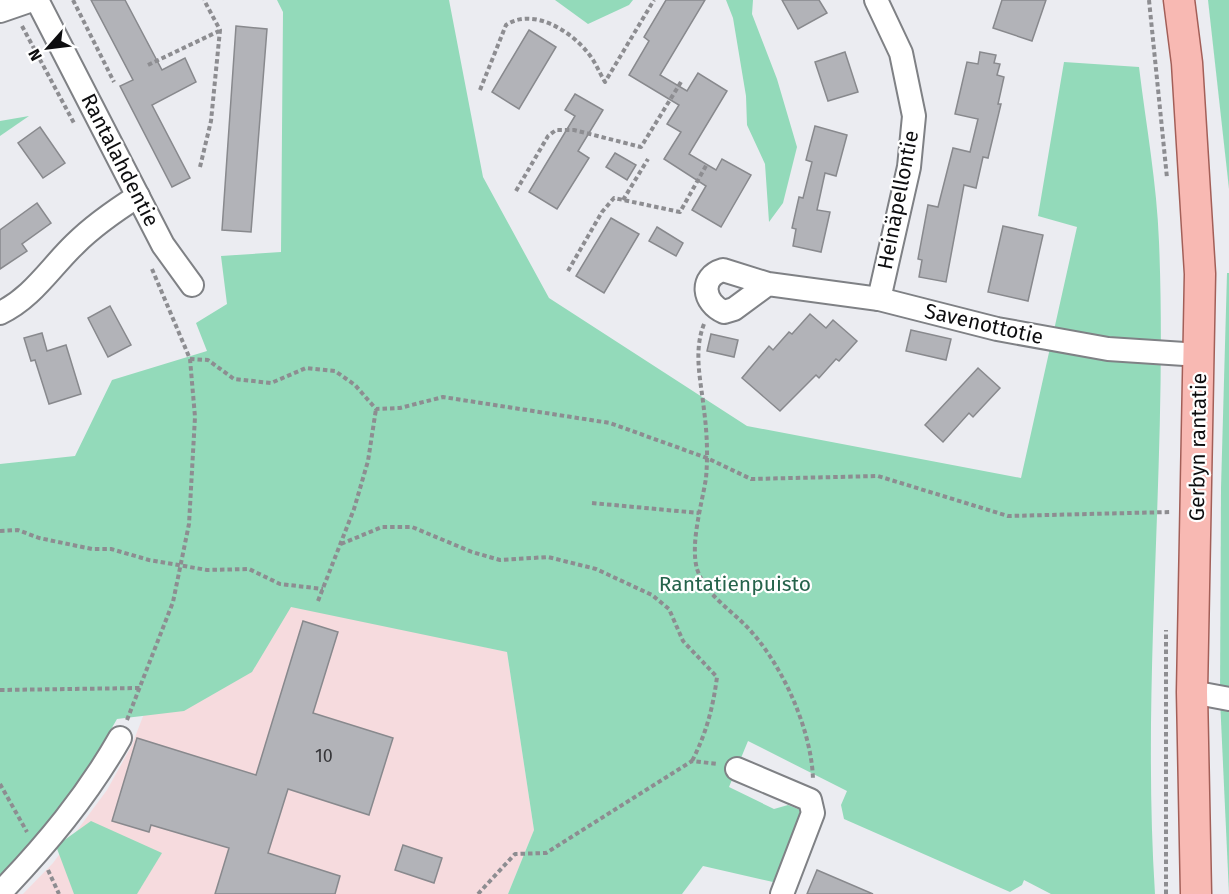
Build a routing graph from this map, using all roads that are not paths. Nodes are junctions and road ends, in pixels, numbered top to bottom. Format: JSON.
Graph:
{"nodes":[{"id":1,"x":37,"y":0,"type":"edge"},
{"id":2,"x":876,"y":0,"type":"edge"},
{"id":3,"x":1179,"y":0,"type":"edge"},
{"id":4,"x":138,"y":196,"type":"junction"},
{"id":5,"x":768,"y":284,"type":"junction"},
{"id":6,"x":192,"y":285,"type":"dead end"},
{"id":7,"x":879,"y":299,"type":"junction"},
{"id":8,"x":0,"y":313,"type":"edge"},
{"id":9,"x":1200,"y":355,"type":"junction"},
{"id":10,"x":1192,"y":692,"type":"junction"},
{"id":11,"x":1229,"y":699,"type":"edge"},
{"id":12,"x":120,"y":738,"type":"road end"},
{"id":13,"x":737,"y":769,"type":"road end"},
{"id":14,"x":0,"y":894,"type":"edge"},
{"id":15,"x":782,"y":894,"type":"edge"},
{"id":16,"x":1196,"y":894,"type":"edge"}],
"edges":[{"from":1,"to":4,"type":"street","name":"Rantalahdentie"},
{"from":2,"to":7,"type":"street","name":"Heinäpellontie"},
{"from":3,"to":9,"type":"main road","name":"Gerbyn rantatie"},
{"from":4,"to":6,"type":"street","name":"Rantalahdentie"},
{"from":4,"to":8,"type":"street"},
{"from":5,"to":5,"type":"street","name":"Savenottotie"},
{"from":5,"to":7,"type":"street","name":"Savenottotie"},
{"from":7,"to":9,"type":"street","name":"Savenottotie"},
{"from":9,"to":10,"type":"main road","name":"Gerbyn rantatie"},
{"from":10,"to":11,"type":"street"},
{"from":10,"to":16,"type":"main road","name":"Gerbyn rantatie"},
{"from":12,"to":14,"type":"street"},
{"from":13,"to":15,"type":"street"}]}
